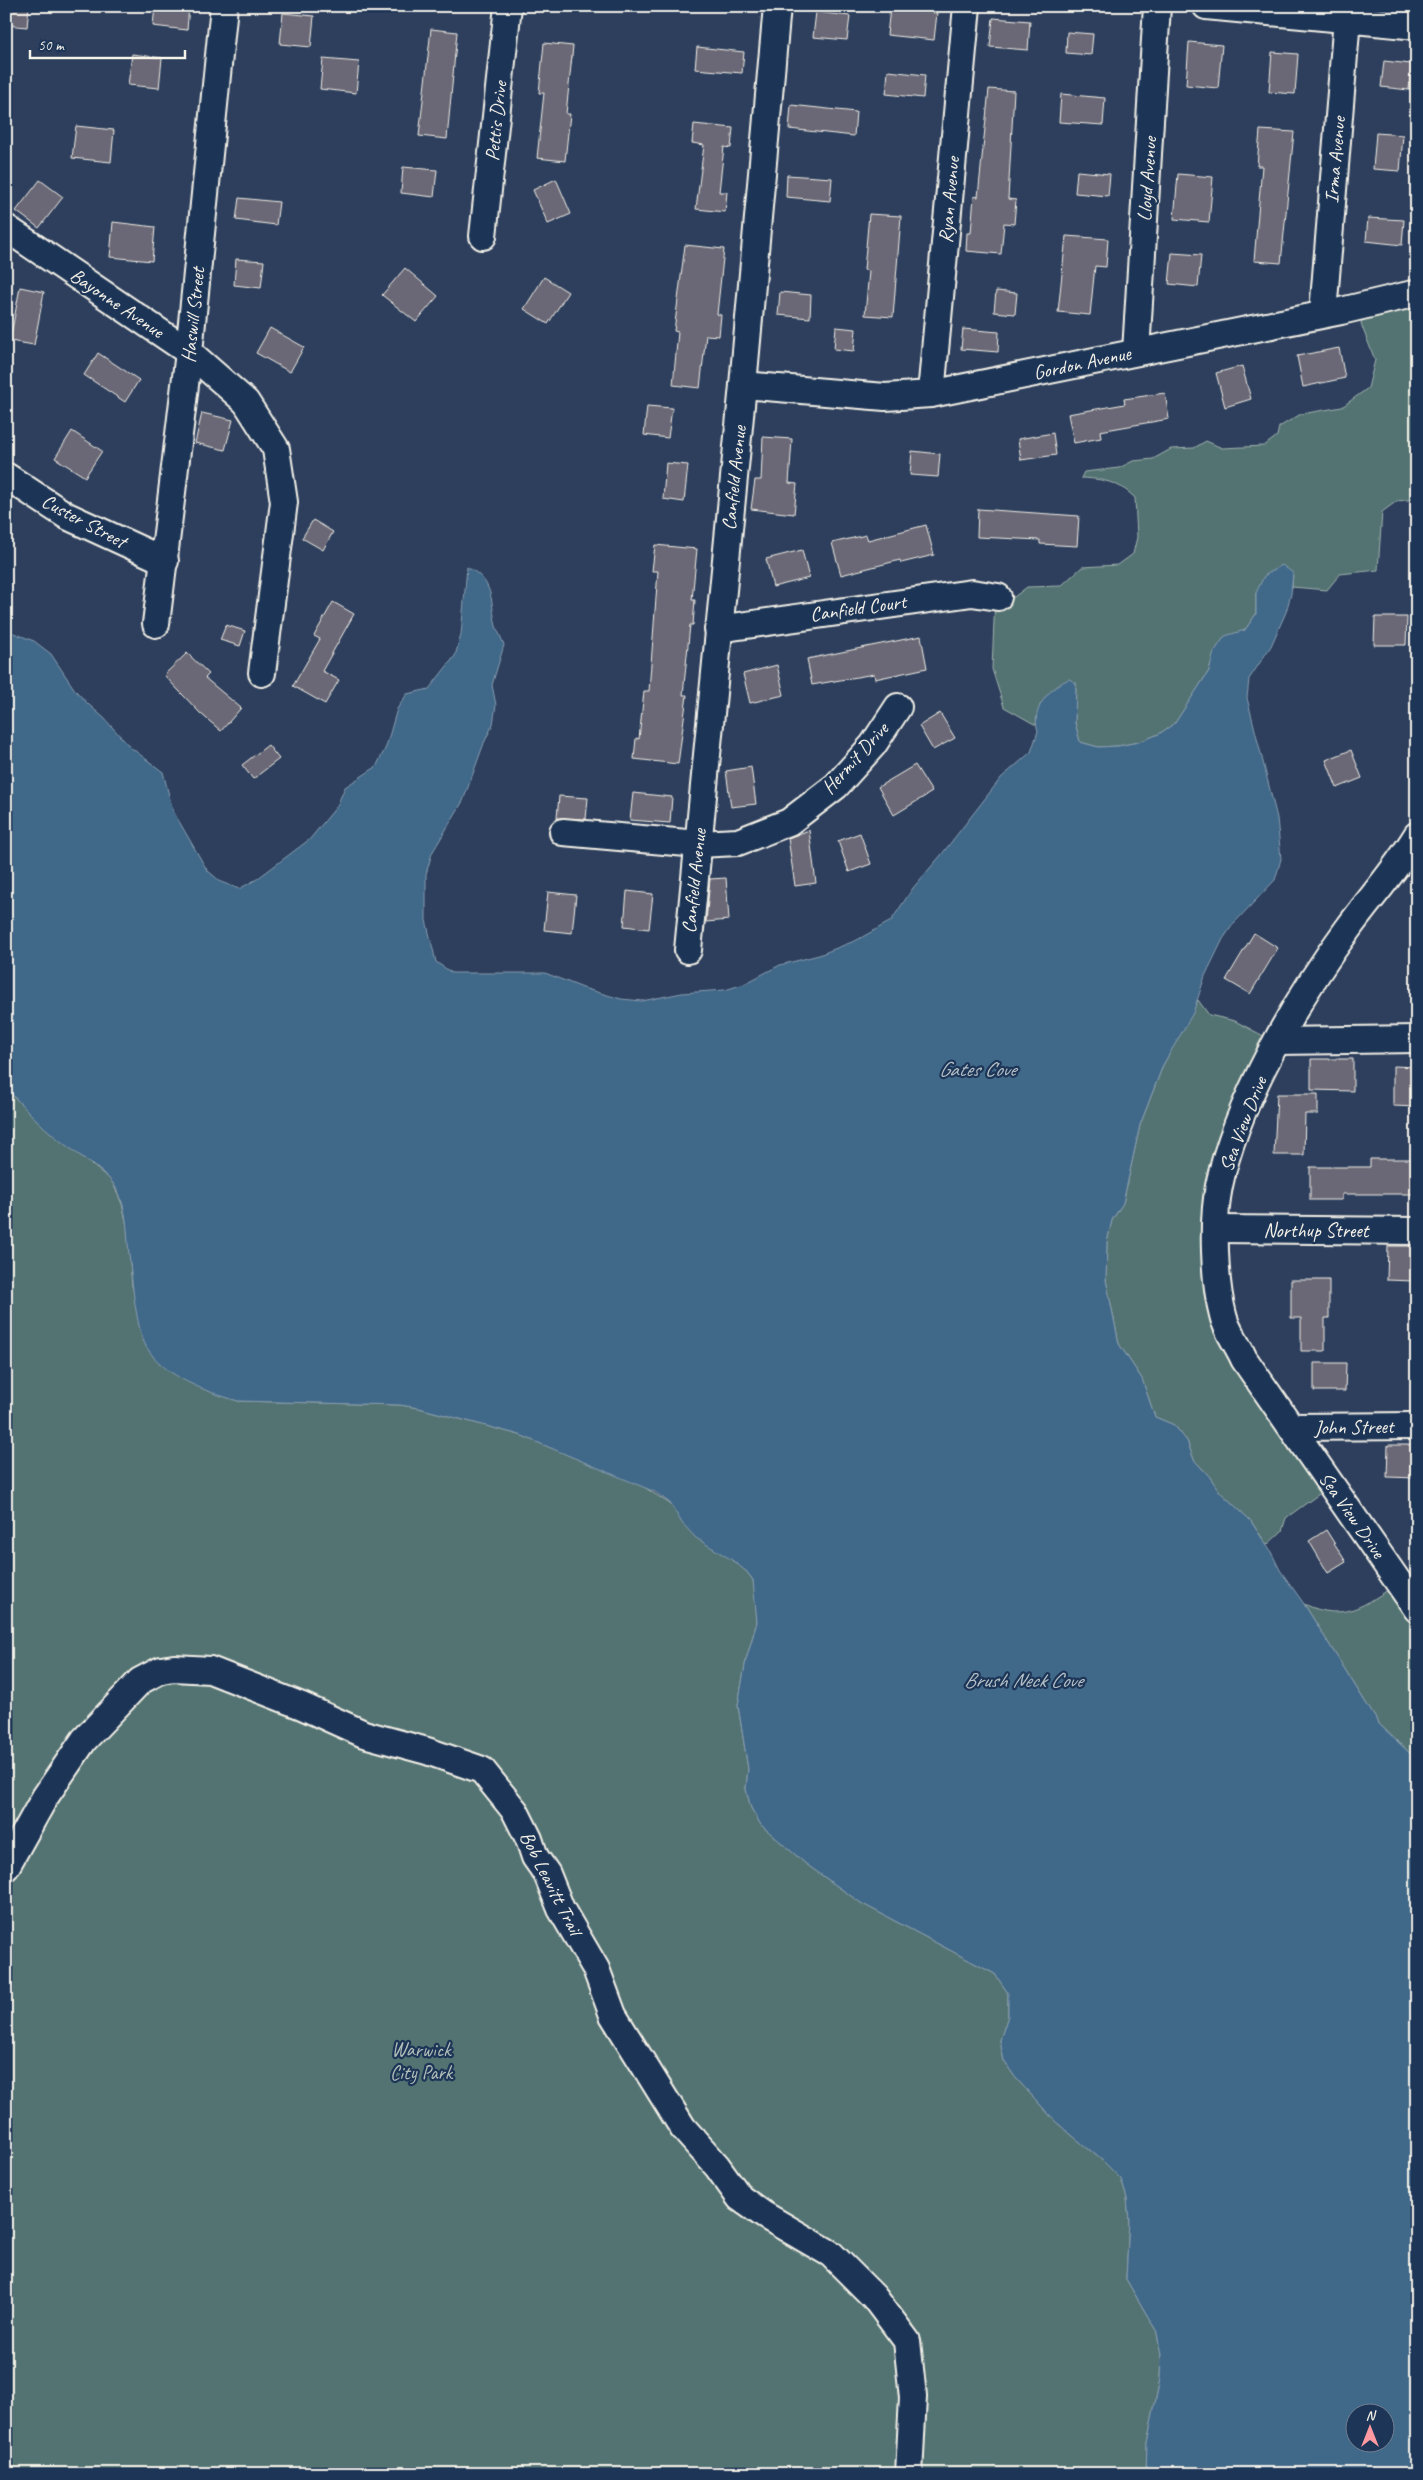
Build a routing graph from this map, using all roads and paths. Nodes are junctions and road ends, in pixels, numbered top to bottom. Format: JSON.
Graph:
{"nodes":[{"id":1,"x":224,"y":6,"type":"edge"},
{"id":2,"x":508,"y":6,"type":"edge"},
{"id":3,"x":777,"y":6,"type":"edge"},
{"id":4,"x":967,"y":6,"type":"edge"},
{"id":5,"x":1157,"y":6,"type":"edge"},
{"id":6,"x":1206,"y":6,"type":"edge"},
{"id":7,"x":1347,"y":12,"type":"edge"},
{"id":8,"x":1417,"y":26,"type":"edge"},
{"id":9,"x":6,"y":228,"type":"edge"},
{"id":10,"x":483,"y":236,"type":"dead end"},
{"id":11,"x":1417,"y":293,"type":"edge"},
{"id":12,"x":1323,"y":313,"type":"junction"},
{"id":13,"x":189,"y":352,"type":"junction"},
{"id":14,"x":1136,"y":352,"type":"junction"},
{"id":15,"x":744,"y":385,"type":"junction"},
{"id":16,"x":931,"y":394,"type":"junction"},
{"id":17,"x":6,"y":476,"type":"edge"},
{"id":18,"x":165,"y":561,"type":"junction"},
{"id":19,"x":998,"y":597,"type":"dead end"},
{"id":20,"x":156,"y":624,"type":"dead end"},
{"id":21,"x":718,"y":630,"type":"junction"},
{"id":22,"x":262,"y":673,"type":"dead end"},
{"id":23,"x":898,"y":707,"type":"dead end"},
{"id":24,"x":563,"y":832,"type":"dead end"},
{"id":25,"x":1416,"y":838,"type":"edge"},
{"id":26,"x":698,"y":844,"type":"junction"},
{"id":27,"x":688,"y":950,"type":"dead end"},
{"id":28,"x":1417,"y":1039,"type":"edge"},
{"id":29,"x":1278,"y":1041,"type":"junction"},
{"id":30,"x":1215,"y":1229,"type":"junction"},
{"id":31,"x":1417,"y":1231,"type":"edge"},
{"id":32,"x":1417,"y":1426,"type":"edge"},
{"id":33,"x":1292,"y":1427,"type":"junction"},
{"id":34,"x":1417,"y":1609,"type":"edge"},
{"id":35,"x":6,"y":1867,"type":"edge"},
{"id":36,"x":909,"y":2474,"type":"edge"}],
"edges":[{"from":1,"to":13,"type":"street","name":"Haswill Street"},
{"from":2,"to":10,"type":"street","name":"Pettis Drive"},
{"from":3,"to":15,"type":"street","name":"Canfield Avenue"},
{"from":4,"to":16,"type":"street","name":"Ryan Avenue"},
{"from":5,"to":14,"type":"street","name":"Lloyd Avenue"},
{"from":6,"to":7,"type":"street"},
{"from":7,"to":8,"type":"street"},
{"from":7,"to":12,"type":"street","name":"Irma Avenue"},
{"from":9,"to":13,"type":"street","name":"Bayonne Avenue"},
{"from":11,"to":12,"type":"street","name":"Gordon Avenue"},
{"from":12,"to":14,"type":"street","name":"Gordon Avenue"},
{"from":13,"to":18,"type":"street","name":"Haswill Street"},
{"from":13,"to":22,"type":"street","name":"Bayonne Avenue"},
{"from":14,"to":16,"type":"street","name":"Gordon Avenue"},
{"from":15,"to":16,"type":"street","name":"Gordon Avenue"},
{"from":15,"to":21,"type":"street","name":"Canfield Avenue"},
{"from":17,"to":18,"type":"street","name":"Custer Street"},
{"from":18,"to":20,"type":"street","name":"Haswill Street"},
{"from":19,"to":21,"type":"street","name":"Canfield Court"},
{"from":21,"to":26,"type":"street","name":"Canfield Avenue"},
{"from":23,"to":26,"type":"street","name":"Hermit Drive"},
{"from":24,"to":26,"type":"street","name":"Hermit Drive"},
{"from":25,"to":29,"type":"street","name":"Sea View Drive"},
{"from":26,"to":27,"type":"street","name":"Canfield Avenue"},
{"from":28,"to":29,"type":"street"},
{"from":29,"to":30,"type":"street","name":"Sea View Drive"},
{"from":30,"to":31,"type":"street","name":"Northup Street"},
{"from":30,"to":33,"type":"street","name":"Sea View Drive"},
{"from":32,"to":33,"type":"street","name":"John Street"},
{"from":33,"to":34,"type":"street","name":"Sea View Drive"},
{"from":35,"to":36,"type":"street","name":"Bob Leavitt Trail"}]}
